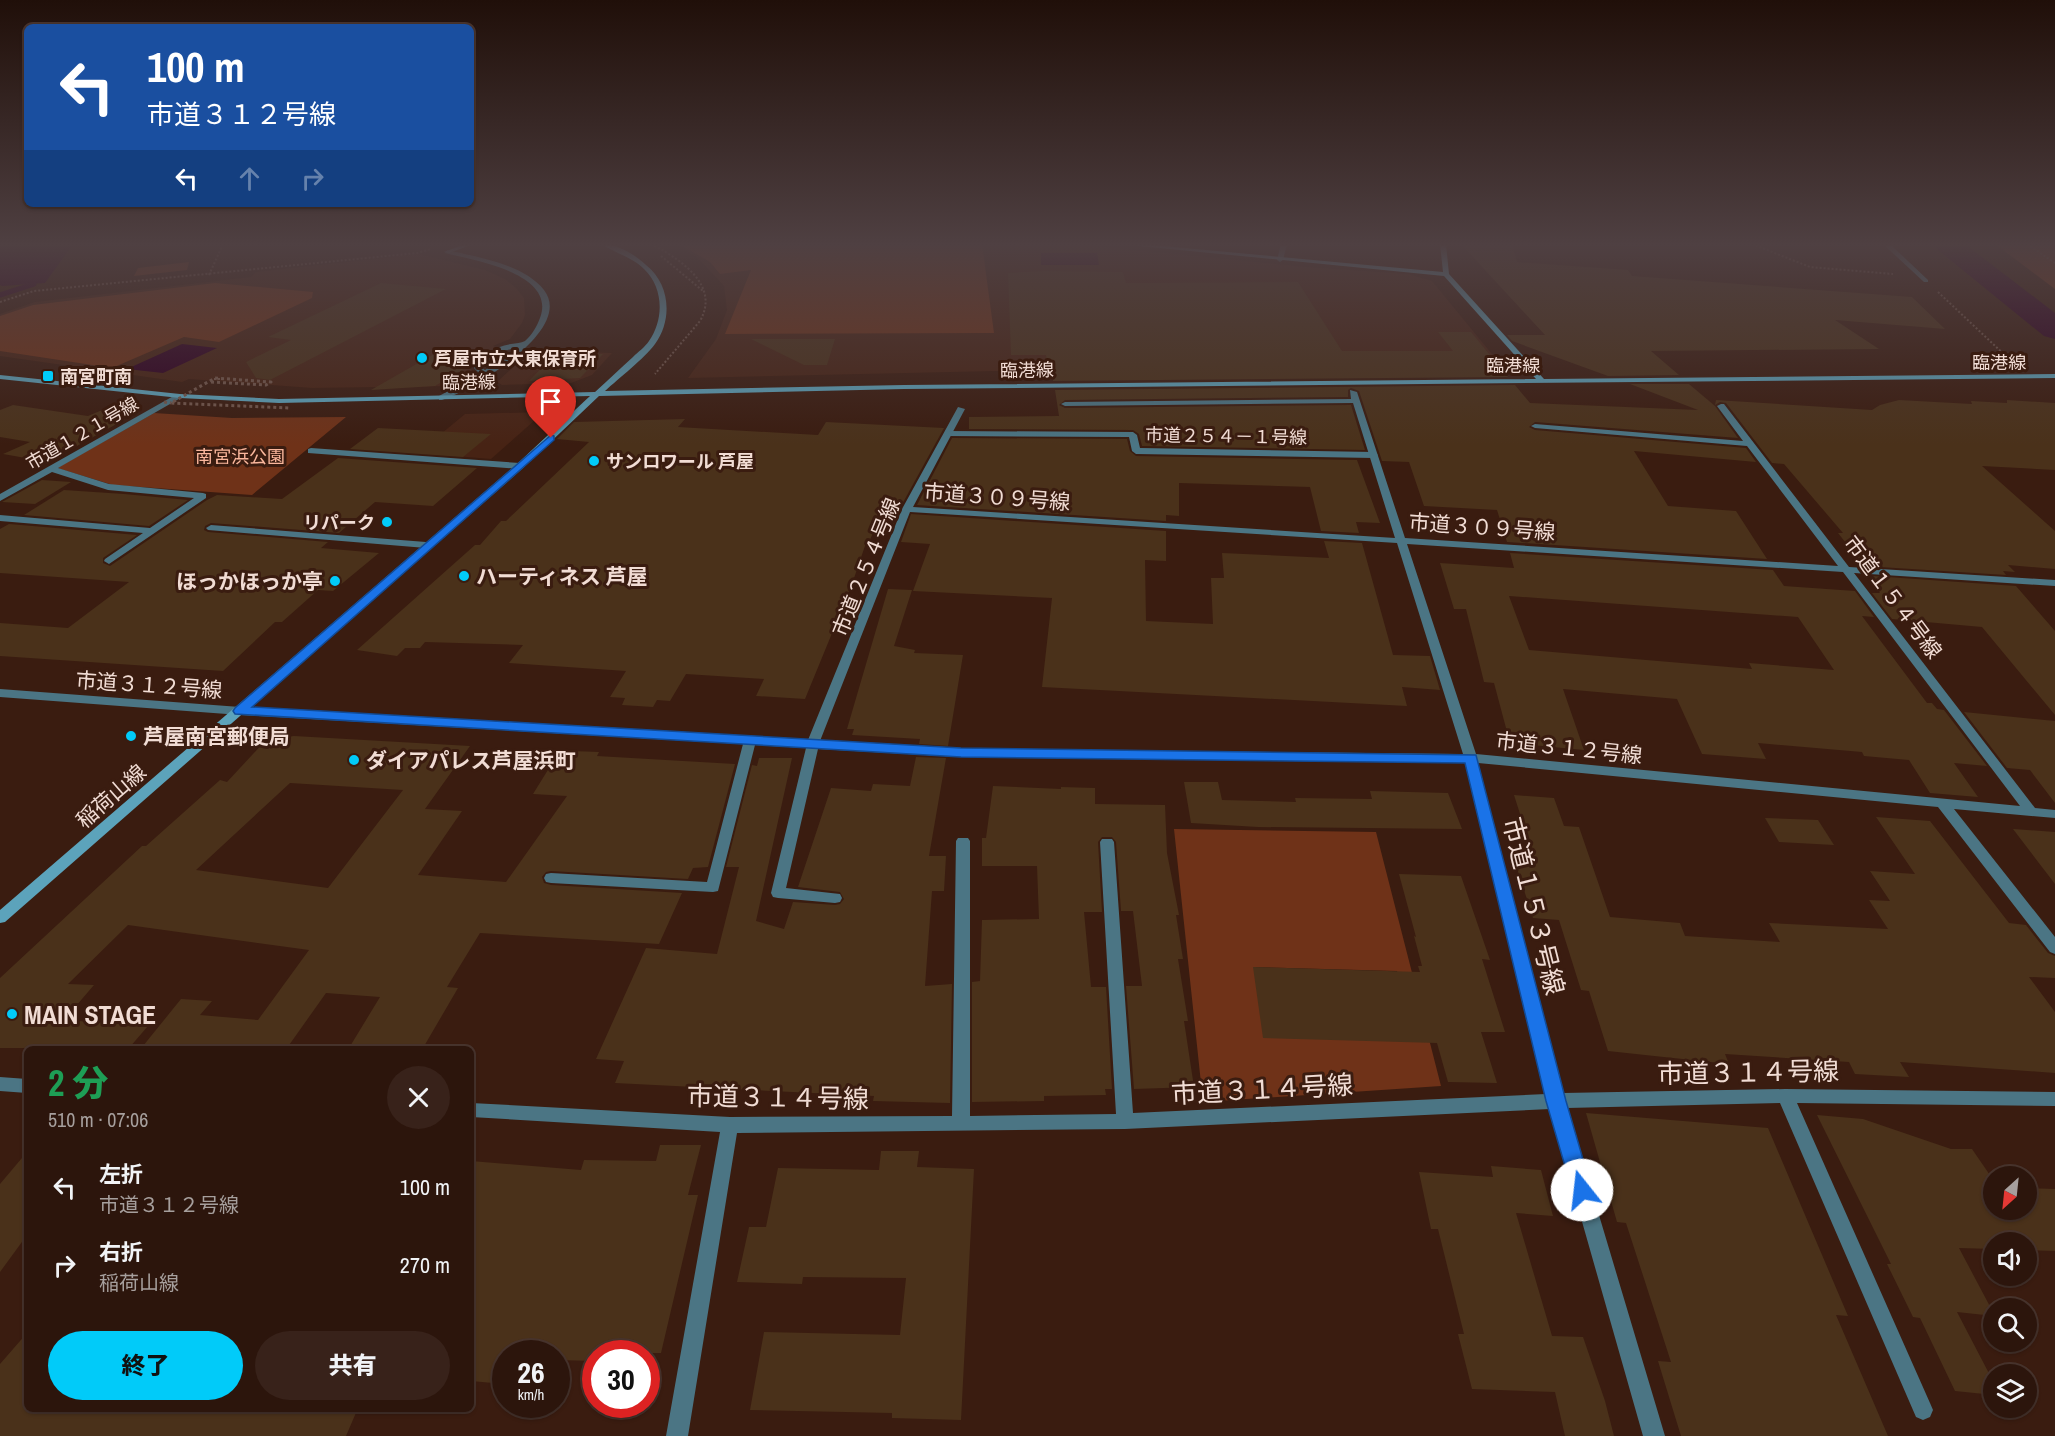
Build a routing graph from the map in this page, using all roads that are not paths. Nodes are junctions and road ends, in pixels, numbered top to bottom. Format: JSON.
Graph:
{"nodes":[{"id":1,"x":547,"y":311,"type":"edge"},
{"id":2,"x":665,"y":311,"type":"edge"},
{"id":3,"x":1479,"y":311,"type":"edge"},
{"id":4,"x":526,"y":344,"type":"junction"},
{"id":5,"x":485,"y":374,"type":"junction"},
{"id":6,"x":2055,"y":376,"type":"edge"},
{"id":7,"x":0,"y":377,"type":"edge"},
{"id":8,"x":1541,"y":380,"type":"junction"},
{"id":9,"x":600,"y":394,"type":"junction"},
{"id":10,"x":180,"y":396,"type":"junction"},
{"id":11,"x":442,"y":398,"type":"junction"},
{"id":12,"x":1065,"y":404,"type":"dead end"},
{"id":13,"x":1721,"y":406,"type":"dead end"},
{"id":14,"x":961,"y":409,"type":"dead end"},
{"id":15,"x":1535,"y":426,"type":"dead end"},
{"id":16,"x":948,"y":434,"type":"junction"},
{"id":17,"x":1750,"y":444,"type":"junction"},
{"id":18,"x":311,"y":451,"type":"dead end"},
{"id":19,"x":1374,"y":455,"type":"junction"},
{"id":20,"x":520,"y":466,"type":"junction"},
{"id":21,"x":51,"y":470,"type":"junction"},
{"id":22,"x":0,"y":498,"type":"edge"},
{"id":23,"x":907,"y":509,"type":"junction"},
{"id":24,"x":0,"y":518,"type":"edge"},
{"id":25,"x":211,"y":528,"type":"dead end"},
{"id":26,"x":152,"y":531,"type":"junction"},
{"id":27,"x":1402,"y":540,"type":"junction"},
{"id":28,"x":426,"y":545,"type":"junction"},
{"id":29,"x":109,"y":561,"type":"dead end"},
{"id":30,"x":1845,"y":569,"type":"junction"},
{"id":31,"x":2055,"y":583,"type":"edge"},
{"id":32,"x":0,"y":693,"type":"edge"},
{"id":33,"x":240,"y":711,"type":"junction"},
{"id":34,"x":750,"y":740,"type":"junction"},
{"id":35,"x":813,"y":743,"type":"junction"},
{"id":36,"x":1471,"y":758,"type":"junction"},
{"id":37,"x":1943,"y":804,"type":"junction"},
{"id":38,"x":2032,"y":813,"type":"junction"},
{"id":39,"x":2055,"y":814,"type":"edge"},
{"id":40,"x":963,"y":841,"type":"dead end"},
{"id":41,"x":1107,"y":842,"type":"dead end"},
{"id":42,"x":551,"y":878,"type":"dead end"},
{"id":43,"x":835,"y":898,"type":"dead end"},
{"id":44,"x":0,"y":918,"type":"edge"},
{"id":45,"x":2055,"y":948,"type":"edge"},
{"id":46,"x":0,"y":1084,"type":"edge"},
{"id":47,"x":24,"y":1086,"type":"edge"},
{"id":48,"x":1785,"y":1096,"type":"junction"},
{"id":49,"x":2055,"y":1099,"type":"edge"},
{"id":50,"x":1556,"y":1101,"type":"junction"},
{"id":51,"x":474,"y":1110,"type":"edge"},
{"id":52,"x":1125,"y":1121,"type":"junction"},
{"id":53,"x":961,"y":1124,"type":"junction"},
{"id":54,"x":730,"y":1125,"type":"junction"},
{"id":55,"x":1923,"y":1410,"type":"dead end"},
{"id":56,"x":677,"y":1436,"type":"edge"},
{"id":57,"x":1653,"y":1436,"type":"edge"}],
"edges":[{"from":1,"to":4,"type":"street"},
{"from":2,"to":9,"type":"street","name":"稲荷山線"},
{"from":3,"to":8,"type":"street"},
{"from":4,"to":5,"type":"street"},
{"from":4,"to":5,"type":"street"},
{"from":5,"to":11,"type":"street"},
{"from":6,"to":8,"type":"street","name":"臨港線"},
{"from":7,"to":10,"type":"street","name":"臨港線"},
{"from":8,"to":9,"type":"street","name":"臨港線"},
{"from":9,"to":11,"type":"street","name":"臨港線"},
{"from":9,"to":20,"type":"street","name":"稲荷山線"},
{"from":10,"to":11,"type":"street","name":"臨港線"},
{"from":10,"to":21,"type":"street","name":"市道１２１号線"},
{"from":12,"to":19,"type":"street","name":"市道１５３号線"},
{"from":13,"to":17,"type":"street","name":"市道１５４号線"},
{"from":14,"to":16,"type":"street","name":"市道２５４号線"},
{"from":15,"to":17,"type":"street"},
{"from":16,"to":19,"type":"street","name":"市道２５４－１号線"},
{"from":16,"to":23,"type":"street","name":"市道２５４号線"},
{"from":17,"to":30,"type":"street","name":"市道１５４号線"},
{"from":18,"to":20,"type":"street"},
{"from":19,"to":27,"type":"street","name":"市道１５３号線"},
{"from":20,"to":28,"type":"street","name":"稲荷山線"},
{"from":21,"to":22,"type":"street","name":"市道１２１号線"},
{"from":21,"to":26,"type":"street"},
{"from":23,"to":27,"type":"street","name":"市道３０９号線"},
{"from":23,"to":35,"type":"street","name":"市道２５４号線"},
{"from":24,"to":26,"type":"street"},
{"from":25,"to":28,"type":"street"},
{"from":26,"to":29,"type":"street"},
{"from":27,"to":30,"type":"street","name":"市道３０９号線"},
{"from":27,"to":36,"type":"street","name":"市道１５３号線"},
{"from":28,"to":33,"type":"street","name":"稲荷山線"},
{"from":30,"to":31,"type":"street","name":"市道３０９号線"},
{"from":30,"to":38,"type":"street","name":"市道１５４号線"},
{"from":32,"to":33,"type":"street","name":"市道３１２号線"},
{"from":33,"to":34,"type":"street","name":"市道３１２号線"},
{"from":33,"to":44,"type":"street","name":"稲荷山線"},
{"from":34,"to":35,"type":"street","name":"市道３１２号線"},
{"from":34,"to":42,"type":"street"},
{"from":35,"to":36,"type":"street","name":"市道３１２号線"},
{"from":35,"to":43,"type":"street","name":"市道２５４号線"},
{"from":36,"to":37,"type":"street","name":"市道３１２号線"},
{"from":36,"to":50,"type":"street","name":"市道１５３号線"},
{"from":37,"to":38,"type":"street","name":"市道３１２号線"},
{"from":37,"to":45,"type":"street"},
{"from":38,"to":39,"type":"street","name":"市道３１２号線"},
{"from":40,"to":53,"type":"street"},
{"from":41,"to":52,"type":"street"},
{"from":46,"to":47,"type":"street"},
{"from":48,"to":49,"type":"street","name":"市道３１４号線"},
{"from":48,"to":50,"type":"street","name":"市道３１４号線"},
{"from":48,"to":55,"type":"street"},
{"from":50,"to":52,"type":"street","name":"市道３１４号線"},
{"from":50,"to":57,"type":"street","name":"市道１５３号線"},
{"from":51,"to":54,"type":"street","name":"市道３１４号線"},
{"from":52,"to":53,"type":"street","name":"市道３１４号線"},
{"from":53,"to":54,"type":"street","name":"市道３１４号線"},
{"from":54,"to":56,"type":"street"}]}
